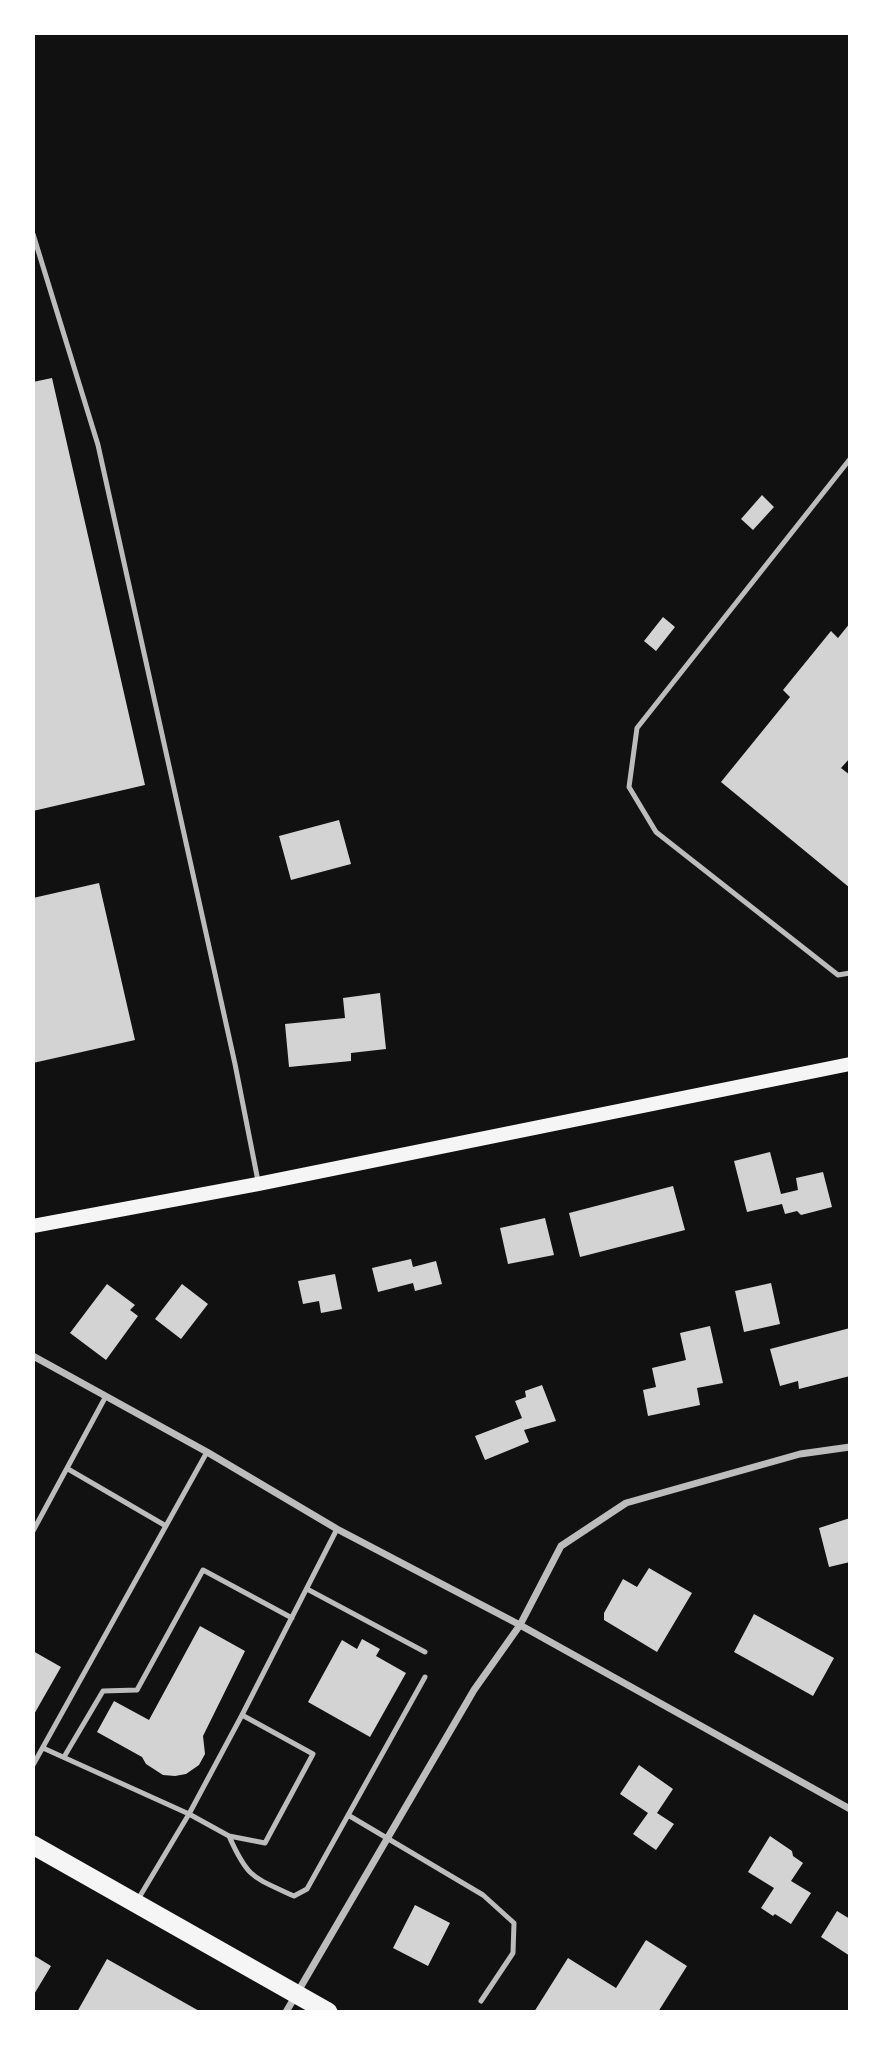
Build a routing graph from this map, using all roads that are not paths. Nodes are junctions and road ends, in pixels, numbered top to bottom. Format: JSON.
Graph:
{"nodes":[{"id":1,"x":33,"y":234,"type":"edge"},
{"id":2,"x":850,"y":459,"type":"edge"},
{"id":3,"x":850,"y":973,"type":"edge"},
{"id":4,"x":850,"y":1064,"type":"edge"},
{"id":5,"x":258,"y":1184,"type":"junction"},
{"id":6,"x":33,"y":1226,"type":"edge"},
{"id":7,"x":33,"y":1356,"type":"edge"},
{"id":8,"x":106,"y":1396,"type":"junction"},
{"id":9,"x":850,"y":1447,"type":"edge"},
{"id":10,"x":207,"y":1452,"type":"junction"},
{"id":11,"x":68,"y":1469,"type":"junction"},
{"id":12,"x":166,"y":1525,"type":"junction"},
{"id":13,"x":337,"y":1529,"type":"junction"},
{"id":14,"x":33,"y":1531,"type":"edge"},
{"id":15,"x":307,"y":1589,"type":"junction"},
{"id":16,"x":292,"y":1618,"type":"junction"},
{"id":17,"x":520,"y":1625,"type":"junction"},
{"id":18,"x":425,"y":1652,"type":"dead end"},
{"id":19,"x":425,"y":1677,"type":"dead end"},
{"id":20,"x":242,"y":1715,"type":"junction"},
{"id":21,"x":43,"y":1748,"type":"junction"},
{"id":22,"x":64,"y":1757,"type":"junction"},
{"id":23,"x":33,"y":1765,"type":"edge"},
{"id":24,"x":850,"y":1809,"type":"edge"},
{"id":25,"x":189,"y":1814,"type":"junction"},
{"id":26,"x":348,"y":1815,"type":"junction"},
{"id":27,"x":229,"y":1836,"type":"junction"},
{"id":28,"x":388,"y":1838,"type":"junction"},
{"id":29,"x":33,"y":1845,"type":"edge"},
{"id":30,"x":136,"y":1903,"type":"junction"},
{"id":31,"x":296,"y":1994,"type":"junction"},
{"id":32,"x":481,"y":2001,"type":"dead end"},
{"id":33,"x":286,"y":2012,"type":"edge"},
{"id":34,"x":328,"y":2012,"type":"edge"}],
"edges":[{"from":1,"to":5,"type":"lane"},
{"from":2,"to":3,"type":"lane"},
{"from":4,"to":5,"type":"main road"},
{"from":5,"to":6,"type":"main road"},
{"from":7,"to":8,"type":"street"},
{"from":8,"to":10,"type":"street"},
{"from":8,"to":11,"type":"lane"},
{"from":9,"to":17,"type":"street"},
{"from":10,"to":12,"type":"lane"},
{"from":10,"to":13,"type":"street"},
{"from":11,"to":12,"type":"lane"},
{"from":11,"to":14,"type":"lane"},
{"from":12,"to":21,"type":"lane"},
{"from":13,"to":15,"type":"lane"},
{"from":13,"to":17,"type":"street"},
{"from":15,"to":16,"type":"lane"},
{"from":15,"to":18,"type":"lane"},
{"from":16,"to":20,"type":"lane"},
{"from":16,"to":22,"type":"lane"},
{"from":17,"to":24,"type":"street"},
{"from":17,"to":28,"type":"street"},
{"from":19,"to":26,"type":"lane"},
{"from":20,"to":25,"type":"lane"},
{"from":20,"to":27,"type":"lane"},
{"from":21,"to":22,"type":"lane"},
{"from":21,"to":23,"type":"lane"},
{"from":22,"to":25,"type":"lane"},
{"from":25,"to":27,"type":"lane"},
{"from":25,"to":30,"type":"lane"},
{"from":26,"to":27,"type":"lane"},
{"from":26,"to":28,"type":"lane"},
{"from":28,"to":31,"type":"street"},
{"from":28,"to":32,"type":"lane"},
{"from":29,"to":30,"type":"highway"},
{"from":30,"to":31,"type":"highway"},
{"from":31,"to":33,"type":"street"},
{"from":31,"to":34,"type":"highway"}]}
